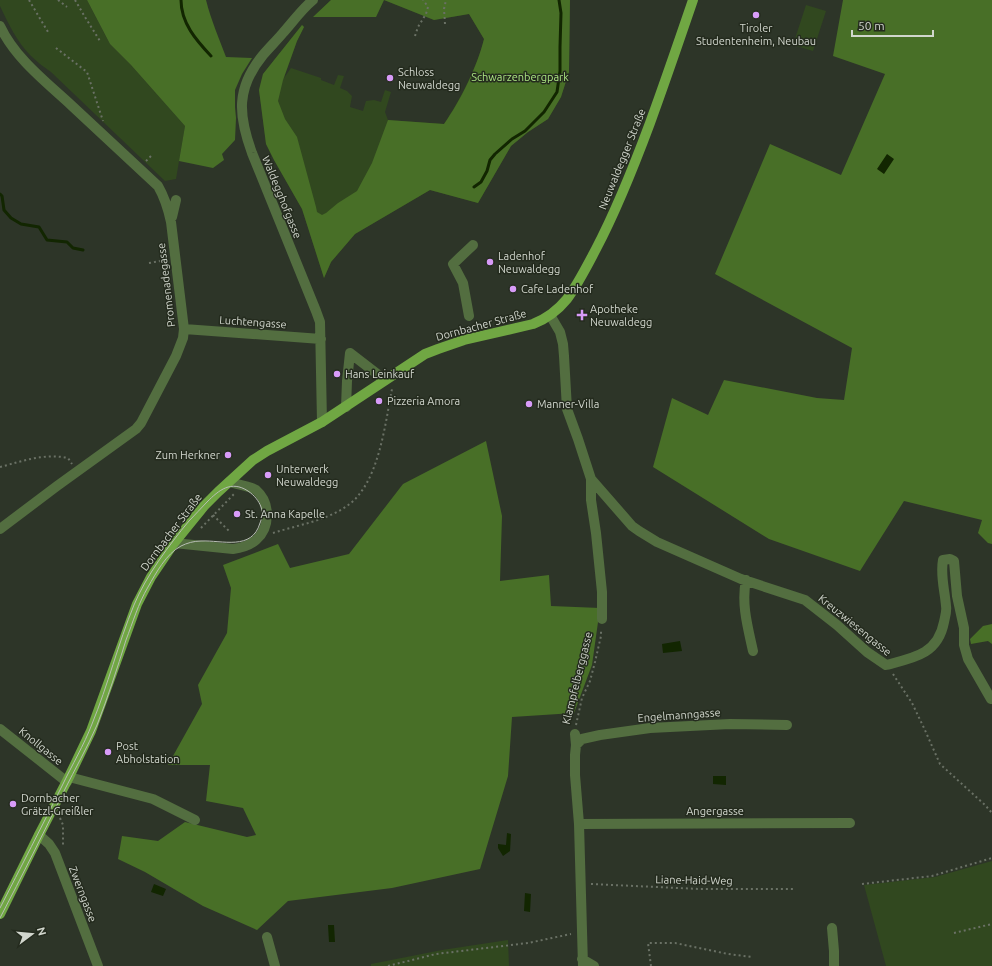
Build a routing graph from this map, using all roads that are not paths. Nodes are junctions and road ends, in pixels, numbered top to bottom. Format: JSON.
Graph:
{"nodes":[{"id":1,"x":312,"y":0,"type":"edge"},
{"id":2,"x":693,"y":0,"type":"edge"},
{"id":3,"x":0,"y":26,"type":"edge"},
{"id":4,"x":176,"y":200,"type":"dead end"},
{"id":5,"x":171,"y":222,"type":"junction"},
{"id":6,"x":473,"y":245,"type":"dead end"},
{"id":7,"x":550,"y":315,"type":"junction"},
{"id":8,"x":470,"y":316,"type":"dead end"},
{"id":9,"x":184,"y":328,"type":"junction"},
{"id":10,"x":321,"y":339,"type":"junction"},
{"id":11,"x":385,"y":380,"type":"junction"},
{"id":12,"x":346,"y":406,"type":"junction"},
{"id":13,"x":322,"y":422,"type":"junction"},
{"id":14,"x":591,"y":479,"type":"junction"},
{"id":15,"x":229,"y":482,"type":"junction"},
{"id":16,"x":0,"y":529,"type":"edge"},
{"id":17,"x":174,"y":544,"type":"junction"},
{"id":18,"x":746,"y":580,"type":"junction"},
{"id":19,"x":602,"y":619,"type":"road end"},
{"id":20,"x":753,"y":651,"type":"dead end"},
{"id":21,"x":991,"y":699,"type":"dead end"},
{"id":22,"x":787,"y":725,"type":"dead end"},
{"id":23,"x":0,"y":729,"type":"edge"},
{"id":24,"x":575,"y":734,"type":"road end"},
{"id":25,"x":576,"y":745,"type":"junction"},
{"id":26,"x":68,"y":780,"type":"junction"},
{"id":27,"x":195,"y":820,"type":"dead end"},
{"id":28,"x":850,"y":822,"type":"dead end"},
{"id":29,"x":579,"y":824,"type":"junction"},
{"id":30,"x":39,"y":835,"type":"junction"},
{"id":31,"x":0,"y":914,"type":"edge"},
{"id":32,"x":832,"y":928,"type":"dead end"},
{"id":33,"x":267,"y":937,"type":"dead end"},
{"id":34,"x":582,"y":962,"type":"edge"},
{"id":35,"x":98,"y":966,"type":"edge"},
{"id":36,"x":274,"y":966,"type":"edge"},
{"id":37,"x":594,"y":966,"type":"edge"},
{"id":38,"x":834,"y":966,"type":"edge"}],
"edges":[{"from":1,"to":10,"type":"street","name":"Waldegghofgasse"},
{"from":2,"to":7,"type":"main road","name":"Neuwaldegger Straße"},
{"from":3,"to":5,"type":"street","name":"Promenadegasse"},
{"from":4,"to":5,"type":"street"},
{"from":5,"to":9,"type":"street","name":"Promenadegasse"},
{"from":6,"to":8,"type":"street"},
{"from":7,"to":11,"type":"main road","name":"Dornbacher Straße"},
{"from":7,"to":14,"type":"street","name":"Klampfelberggasse"},
{"from":9,"to":10,"type":"street","name":"Luchtengasse"},
{"from":9,"to":16,"type":"street","name":"Promenadegasse"},
{"from":10,"to":13,"type":"street","name":"Waldegghofgasse"},
{"from":11,"to":12,"type":"main road","name":"Dornbacher Straße"},
{"from":11,"to":12,"type":"street"},
{"from":12,"to":13,"type":"main road","name":"Dornbacher Straße"},
{"from":13,"to":15,"type":"main road","name":"Dornbacher Straße"},
{"from":14,"to":18,"type":"street","name":"Kreuzwiesengasse"},
{"from":14,"to":19,"type":"street","name":"Klampfelberggasse"},
{"from":15,"to":17,"type":"main road","name":"Dornbacher Straße"},
{"from":15,"to":17,"type":"street"},
{"from":17,"to":26,"type":"main road","name":"Dornbacher Straße"},
{"from":18,"to":20,"type":"street"},
{"from":18,"to":21,"type":"street","name":"Kreuzwiesengasse"},
{"from":22,"to":25,"type":"street","name":"Engelmanngasse"},
{"from":23,"to":26,"type":"street","name":"Knollgasse"},
{"from":24,"to":25,"type":"street","name":"Klampfelberggasse"},
{"from":25,"to":29,"type":"street","name":"Klampfelberggasse"},
{"from":26,"to":27,"type":"street"},
{"from":26,"to":30,"type":"main road","name":"Dornbacher Straße"},
{"from":28,"to":29,"type":"street","name":"Angergasse"},
{"from":29,"to":34,"type":"street","name":"Klampfelberggasse"},
{"from":30,"to":31,"type":"main road","name":"Dornbacher Straße"},
{"from":30,"to":35,"type":"street","name":"Zwerngasse"},
{"from":32,"to":38,"type":"street"},
{"from":33,"to":36,"type":"street"},
{"from":34,"to":37,"type":"street"}]}
